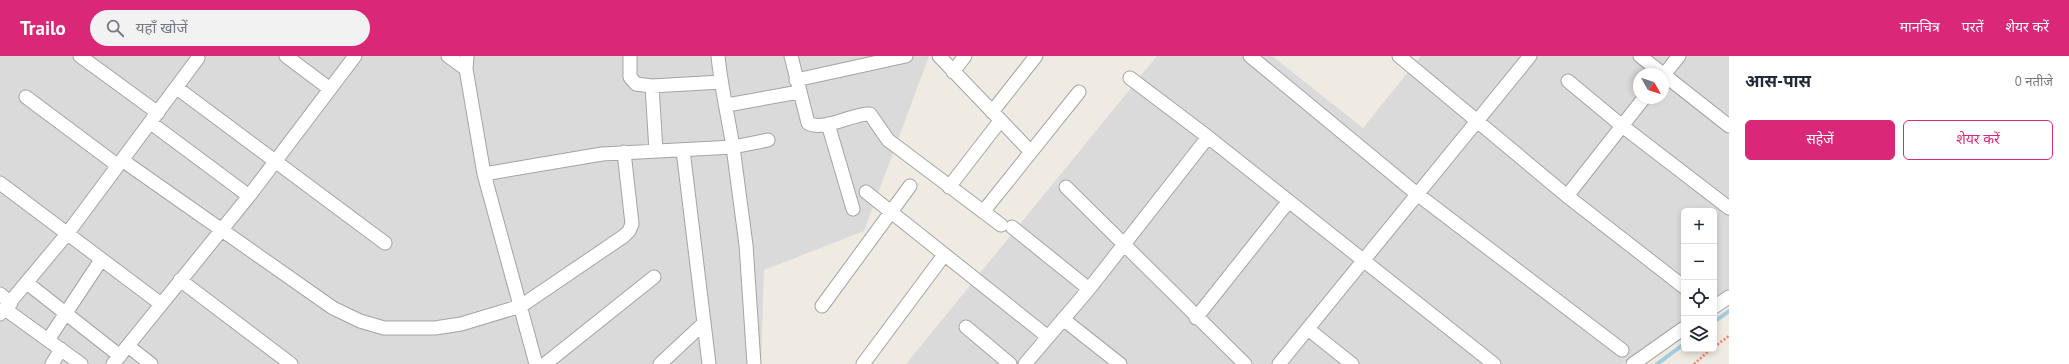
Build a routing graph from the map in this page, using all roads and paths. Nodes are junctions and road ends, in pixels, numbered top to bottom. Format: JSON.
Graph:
{"nodes":[{"id":1,"x":80,"y":56,"type":"edge"},
{"id":2,"x":286,"y":56,"type":"edge"},
{"id":3,"x":355,"y":56,"type":"edge"},
{"id":4,"x":448,"y":56,"type":"edge"},
{"id":5,"x":630,"y":56,"type":"edge"},
{"id":6,"x":718,"y":56,"type":"edge"},
{"id":7,"x":791,"y":56,"type":"edge"},
{"id":8,"x":906,"y":56,"type":"edge"},
{"id":9,"x":939,"y":56,"type":"edge"},
{"id":10,"x":966,"y":56,"type":"edge"},
{"id":11,"x":1036,"y":56,"type":"edge"},
{"id":12,"x":1250,"y":56,"type":"edge"},
{"id":13,"x":1399,"y":56,"type":"edge"},
{"id":14,"x":1530,"y":56,"type":"edge"},
{"id":15,"x":1640,"y":56,"type":"edge"},
{"id":16,"x":1679,"y":56,"type":"edge"},
{"id":17,"x":198,"y":57,"type":"edge"},
{"id":18,"x":872,"y":60,"type":"edge"},
{"id":19,"x":466,"y":62,"type":"edge"},
{"id":20,"x":1655,"y":68,"type":"edge"},
{"id":21,"x":1669,"y":68,"type":"edge"},
{"id":22,"x":954,"y":72,"type":"junction"},
{"id":23,"x":1130,"y":78,"type":"dead end"},
{"id":24,"x":1669,"y":80,"type":"edge"},
{"id":25,"x":1568,"y":81,"type":"dead end"},
{"id":26,"x":721,"y":82,"type":"junction"},
{"id":27,"x":652,"y":86,"type":"junction"},
{"id":28,"x":798,"y":86,"type":"junction"},
{"id":29,"x":177,"y":88,"type":"junction"},
{"id":30,"x":330,"y":89,"type":"junction"},
{"id":31,"x":1079,"y":92,"type":"dead end"},
{"id":32,"x":26,"y":97,"type":"dead end"},
{"id":33,"x":1639,"y":104,"type":"edge"},
{"id":34,"x":727,"y":105,"type":"junction"},
{"id":35,"x":996,"y":117,"type":"junction"},
{"id":36,"x":154,"y":118,"type":"junction"},
{"id":37,"x":1478,"y":122,"type":"junction"},
{"id":38,"x":828,"y":124,"type":"junction"},
{"id":39,"x":1621,"y":125,"type":"junction"},
{"id":40,"x":1729,"y":126,"type":"edge"},
{"id":41,"x":1208,"y":137,"type":"junction"},
{"id":42,"x":768,"y":140,"type":"dead end"},
{"id":43,"x":733,"y":147,"type":"junction"},
{"id":44,"x":684,"y":150,"type":"junction"},
{"id":45,"x":656,"y":151,"type":"junction"},
{"id":46,"x":624,"y":152,"type":"junction"},
{"id":47,"x":1031,"y":152,"type":"junction"},
{"id":48,"x":275,"y":161,"type":"junction"},
{"id":49,"x":120,"y":162,"type":"junction"},
{"id":50,"x":484,"y":174,"type":"junction"},
{"id":51,"x":0,"y":183,"type":"edge"},
{"id":52,"x":910,"y":186,"type":"dead end"},
{"id":53,"x":949,"y":187,"type":"junction"},
{"id":54,"x":1066,"y":187,"type":"dead end"},
{"id":55,"x":866,"y":192,"type":"dead end"},
{"id":56,"x":1417,"y":194,"type":"junction"},
{"id":57,"x":249,"y":196,"type":"junction"},
{"id":58,"x":1567,"y":196,"type":"junction"},
{"id":59,"x":1288,"y":202,"type":"junction"},
{"id":60,"x":1729,"y":208,"type":"edge"},
{"id":61,"x":853,"y":209,"type":"dead end"},
{"id":62,"x":891,"y":212,"type":"junction"},
{"id":63,"x":983,"y":212,"type":"junction"},
{"id":64,"x":220,"y":230,"type":"junction"},
{"id":65,"x":67,"y":234,"type":"junction"},
{"id":66,"x":385,"y":243,"type":"dead end"},
{"id":67,"x":1124,"y":244,"type":"junction"},
{"id":68,"x":944,"y":255,"type":"junction"},
{"id":69,"x":102,"y":260,"type":"junction"},
{"id":70,"x":1363,"y":261,"type":"junction"},
{"id":71,"x":654,"y":276,"type":"dead end"},
{"id":72,"x":180,"y":280,"type":"junction"},
{"id":73,"x":27,"y":283,"type":"junction"},
{"id":74,"x":1681,"y":284,"type":"edge"},
{"id":75,"x":1089,"y":289,"type":"junction"},
{"id":76,"x":0,"y":294,"type":"edge"},
{"id":77,"x":1729,"y":297,"type":"edge"},
{"id":78,"x":161,"y":304,"type":"junction"},
{"id":79,"x":1717,"y":305,"type":"edge"},
{"id":80,"x":521,"y":306,"type":"junction"},
{"id":81,"x":822,"y":306,"type":"dead end"},
{"id":82,"x":5,"y":309,"type":"edge"},
{"id":83,"x":66,"y":313,"type":"junction"},
{"id":84,"x":1196,"y":318,"type":"junction"},
{"id":85,"x":1063,"y":319,"type":"junction"},
{"id":86,"x":704,"y":323,"type":"junction"},
{"id":87,"x":966,"y":327,"type":"dead end"},
{"id":88,"x":1308,"y":329,"type":"junction"},
{"id":89,"x":1681,"y":330,"type":"edge"},
{"id":90,"x":1729,"y":336,"type":"edge"},
{"id":91,"x":1048,"y":337,"type":"junction"},
{"id":92,"x":48,"y":340,"type":"junction"},
{"id":93,"x":1717,"y":345,"type":"edge"},
{"id":94,"x":61,"y":349,"type":"junction"},
{"id":95,"x":1622,"y":350,"type":"dead end"},
{"id":96,"x":1708,"y":352,"type":"edge"},
{"id":97,"x":120,"y":355,"type":"edge"},
{"id":98,"x":52,"y":364,"type":"edge"},
{"id":99,"x":81,"y":364,"type":"edge"},
{"id":100,"x":152,"y":364,"type":"edge"},
{"id":101,"x":291,"y":364,"type":"edge"},
{"id":102,"x":536,"y":364,"type":"edge"},
{"id":103,"x":545,"y":364,"type":"edge"},
{"id":104,"x":660,"y":364,"type":"edge"},
{"id":105,"x":708,"y":364,"type":"edge"},
{"id":106,"x":754,"y":364,"type":"edge"},
{"id":107,"x":863,"y":364,"type":"edge"},
{"id":108,"x":1010,"y":364,"type":"edge"},
{"id":109,"x":1025,"y":364,"type":"edge"},
{"id":110,"x":1120,"y":364,"type":"edge"},
{"id":111,"x":1245,"y":364,"type":"edge"},
{"id":112,"x":1279,"y":364,"type":"edge"},
{"id":113,"x":1352,"y":364,"type":"edge"},
{"id":114,"x":1494,"y":364,"type":"edge"},
{"id":115,"x":1633,"y":364,"type":"edge"},
{"id":116,"x":1694,"y":364,"type":"edge"}],
"edges":[{"from":1,"to":36,"type":"street"},
{"from":2,"to":30,"type":"street"},
{"from":3,"to":30,"type":"street"},
{"from":4,"to":19,"type":"street"},
{"from":5,"to":27,"type":"street"},
{"from":6,"to":26,"type":"street"},
{"from":7,"to":28,"type":"street"},
{"from":8,"to":18,"type":"street"},
{"from":9,"to":22,"type":"street"},
{"from":10,"to":22,"type":"street"},
{"from":11,"to":35,"type":"street"},
{"from":12,"to":56,"type":"street"},
{"from":13,"to":37,"type":"street"},
{"from":14,"to":37,"type":"street"},
{"from":15,"to":20,"type":"street"},
{"from":16,"to":21,"type":"street"},
{"from":17,"to":29,"type":"street"},
{"from":18,"to":28,"type":"street"},
{"from":19,"to":50,"type":"street"},
{"from":22,"to":35,"type":"street"},
{"from":23,"to":41,"type":"street"},
{"from":24,"to":40,"type":"street"},
{"from":25,"to":39,"type":"street"},
{"from":26,"to":27,"type":"street"},
{"from":26,"to":34,"type":"street"},
{"from":27,"to":45,"type":"street"},
{"from":28,"to":34,"type":"street"},
{"from":28,"to":38,"type":"street"},
{"from":29,"to":36,"type":"street"},
{"from":29,"to":48,"type":"street"},
{"from":30,"to":48,"type":"street"},
{"from":31,"to":47,"type":"street"},
{"from":32,"to":49,"type":"street"},
{"from":33,"to":39,"type":"street"},
{"from":34,"to":43,"type":"street"},
{"from":35,"to":47,"type":"street"},
{"from":35,"to":53,"type":"street"},
{"from":36,"to":49,"type":"street"},
{"from":36,"to":57,"type":"street"},
{"from":37,"to":56,"type":"street"},
{"from":37,"to":58,"type":"street"},
{"from":38,"to":53,"type":"street"},
{"from":38,"to":61,"type":"street"},
{"from":39,"to":58,"type":"street"},
{"from":39,"to":60,"type":"street"},
{"from":41,"to":59,"type":"street"},
{"from":41,"to":67,"type":"street"},
{"from":42,"to":43,"type":"street"},
{"from":43,"to":44,"type":"street"},
{"from":43,"to":106,"type":"street"},
{"from":44,"to":45,"type":"street"},
{"from":44,"to":86,"type":"street"},
{"from":45,"to":46,"type":"street"},
{"from":46,"to":50,"type":"street"},
{"from":46,"to":80,"type":"street"},
{"from":47,"to":63,"type":"street"},
{"from":48,"to":57,"type":"street"},
{"from":48,"to":66,"type":"street"},
{"from":49,"to":64,"type":"street"},
{"from":49,"to":65,"type":"street"},
{"from":50,"to":80,"type":"street"},
{"from":51,"to":65,"type":"street"},
{"from":52,"to":62,"type":"street"},
{"from":53,"to":63,"type":"street"},
{"from":54,"to":67,"type":"street"},
{"from":55,"to":62,"type":"street"},
{"from":56,"to":70,"type":"street"},
{"from":56,"to":95,"type":"street"},
{"from":57,"to":64,"type":"street"},
{"from":58,"to":74,"type":"street"},
{"from":59,"to":70,"type":"street"},
{"from":59,"to":84,"type":"street"},
{"from":62,"to":68,"type":"street"},
{"from":62,"to":81,"type":"street"},
{"from":63,"to":75,"type":"street"},
{"from":64,"to":72,"type":"street"},
{"from":64,"to":80,"type":"street"},
{"from":65,"to":69,"type":"street"},
{"from":65,"to":73,"type":"street"},
{"from":67,"to":75,"type":"street"},
{"from":67,"to":84,"type":"street"},
{"from":68,"to":91,"type":"street"},
{"from":68,"to":107,"type":"street"},
{"from":69,"to":78,"type":"street"},
{"from":69,"to":83,"type":"street"},
{"from":70,"to":88,"type":"street"},
{"from":70,"to":114,"type":"street"},
{"from":71,"to":103,"type":"street"},
{"from":72,"to":78,"type":"street"},
{"from":72,"to":101,"type":"street"},
{"from":73,"to":82,"type":"street"},
{"from":73,"to":83,"type":"street"},
{"from":75,"to":85,"type":"street"},
{"from":76,"to":82,"type":"street"},
{"from":77,"to":79,"type":"street"},
{"from":78,"to":97,"type":"street"},
{"from":80,"to":102,"type":"street"},
{"from":82,"to":92,"type":"street"},
{"from":83,"to":92,"type":"street"},
{"from":83,"to":97,"type":"street"},
{"from":84,"to":111,"type":"street"},
{"from":85,"to":91,"type":"street"},
{"from":85,"to":110,"type":"street"},
{"from":86,"to":104,"type":"street"},
{"from":86,"to":105,"type":"street"},
{"from":87,"to":108,"type":"street"},
{"from":88,"to":112,"type":"street"},
{"from":88,"to":113,"type":"street"},
{"from":89,"to":115,"type":"street"},
{"from":90,"to":93,"type":"path"},
{"from":91,"to":109,"type":"street"},
{"from":92,"to":94,"type":"street"},
{"from":94,"to":98,"type":"street"},
{"from":94,"to":99,"type":"street"},
{"from":96,"to":116,"type":"path"},
{"from":97,"to":100,"type":"street"}]}
